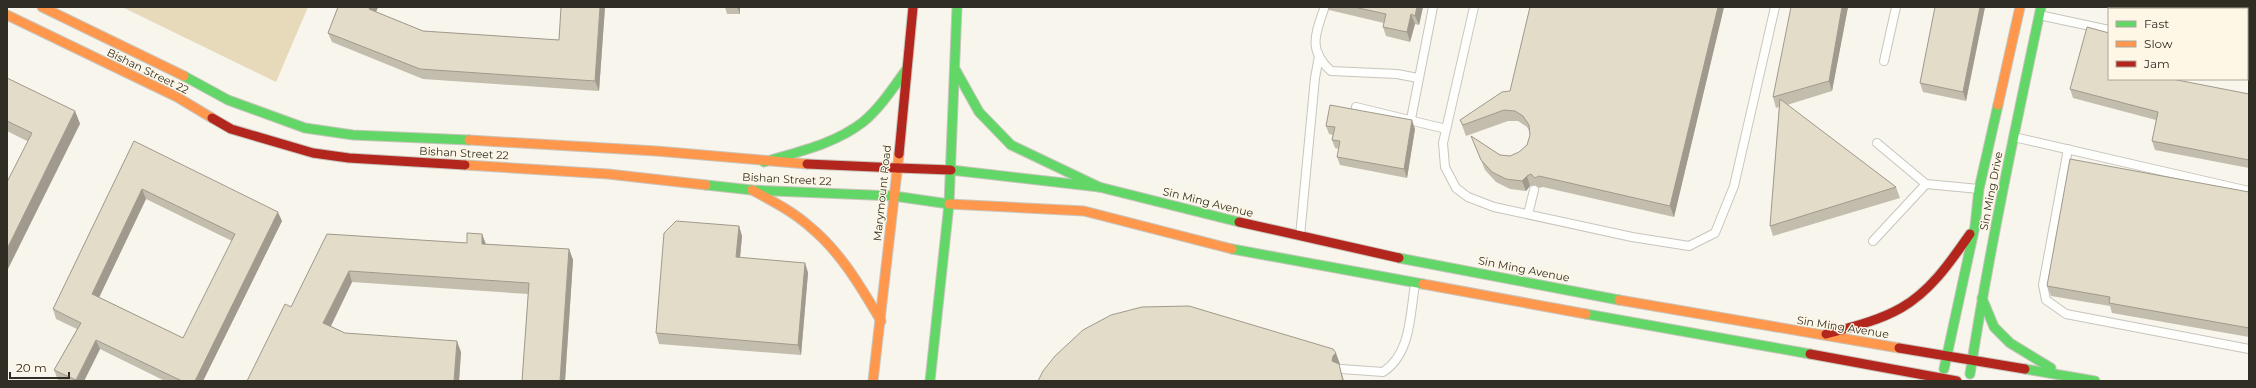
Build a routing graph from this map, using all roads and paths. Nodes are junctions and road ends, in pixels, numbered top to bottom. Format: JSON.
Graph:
{"nodes":[{"id":1,"x":42,"y":7,"type":"edge"},
{"id":2,"x":913,"y":7,"type":"edge"},
{"id":3,"x":957,"y":7,"type":"edge"},
{"id":4,"x":1433,"y":7,"type":"edge"},
{"id":5,"x":1474,"y":7,"type":"edge"},
{"id":6,"x":1775,"y":7,"type":"edge"},
{"id":7,"x":1896,"y":7,"type":"edge"},
{"id":8,"x":1324,"y":9,"type":"dead end"},
{"id":9,"x":2030,"y":10,"type":"edge"},
{"id":10,"x":7,"y":15,"type":"edge"},
{"id":11,"x":2108,"y":30,"type":"edge"},
{"id":12,"x":1319,"y":56,"type":"junction"},
{"id":13,"x":1884,"y":60,"type":"dead end"},
{"id":14,"x":955,"y":69,"type":"junction"},
{"id":15,"x":906,"y":70,"type":"junction"},
{"id":16,"x":1418,"y":78,"type":"junction"},
{"id":17,"x":1356,"y":107,"type":"dead end"},
{"id":18,"x":1411,"y":119,"type":"junction"},
{"id":19,"x":1446,"y":129,"type":"junction"},
{"id":20,"x":2003,"y":134,"type":"junction"},
{"id":21,"x":1877,"y":143,"type":"dead end"},
{"id":22,"x":2068,"y":149,"type":"junction"},
{"id":23,"x":764,"y":162,"type":"junction"},
{"id":24,"x":898,"y":168,"type":"junction"},
{"id":25,"x":951,"y":170,"type":"junction"},
{"id":26,"x":1926,"y":184,"type":"junction"},
{"id":27,"x":1099,"y":187,"type":"junction"},
{"id":28,"x":752,"y":190,"type":"junction"},
{"id":29,"x":1534,"y":190,"type":"edge"},
{"id":30,"x":1991,"y":191,"type":"junction"},
{"id":31,"x":2249,"y":191,"type":"edge"},
{"id":32,"x":894,"y":196,"type":"junction"},
{"id":33,"x":949,"y":204,"type":"junction"},
{"id":34,"x":1528,"y":214,"type":"junction"},
{"id":35,"x":1975,"y":226,"type":"junction"},
{"id":36,"x":1300,"y":237,"type":"junction"},
{"id":37,"x":1873,"y":241,"type":"dead end"},
{"id":38,"x":1415,"y":282,"type":"junction"},
{"id":39,"x":1982,"y":297,"type":"junction"},
{"id":40,"x":881,"y":321,"type":"junction"},
{"id":41,"x":1821,"y":336,"type":"junction"},
{"id":42,"x":2249,"y":349,"type":"edge"},
{"id":43,"x":1946,"y":356,"type":"junction"},
{"id":44,"x":1973,"y":360,"type":"junction"},
{"id":45,"x":1341,"y":369,"type":"edge"},
{"id":46,"x":1942,"y":378,"type":"junction"},
{"id":47,"x":2073,"y":378,"type":"junction"},
{"id":48,"x":873,"y":381,"type":"edge"},
{"id":49,"x":930,"y":381,"type":"edge"},
{"id":50,"x":1957,"y":381,"type":"edge"},
{"id":51,"x":1968,"y":381,"type":"edge"},
{"id":52,"x":2095,"y":381,"type":"edge"}],
"edges":[{"from":1,"to":23,"type":"main road","name":"Bishan Street 22"},
{"from":2,"to":15,"type":"main road","name":"Marymount Road"},
{"from":3,"to":14,"type":"main road"},
{"from":4,"to":16,"type":"lane"},
{"from":5,"to":19,"type":"lane"},
{"from":6,"to":34,"type":"lane"},
{"from":7,"to":13,"type":"lane"},
{"from":8,"to":12,"type":"lane"},
{"from":9,"to":11,"type":"lane"},
{"from":9,"to":20,"type":"main road","name":"Sin Ming Drive"},
{"from":9,"to":20,"type":"main road","name":"Sin Ming Drive"},
{"from":10,"to":28,"type":"main road","name":"Bishan Street 22"},
{"from":12,"to":16,"type":"lane"},
{"from":12,"to":36,"type":"lane"},
{"from":14,"to":25,"type":"main road"},
{"from":14,"to":27,"type":"main road"},
{"from":15,"to":23,"type":"main road"},
{"from":15,"to":24,"type":"main road","name":"Marymount Road"},
{"from":16,"to":18,"type":"lane"},
{"from":17,"to":18,"type":"lane"},
{"from":18,"to":19,"type":"lane"},
{"from":19,"to":34,"type":"lane"},
{"from":20,"to":22,"type":"lane"},
{"from":20,"to":30,"type":"main road","name":"Sin Ming Drive"},
{"from":20,"to":30,"type":"main road","name":"Sin Ming Drive"},
{"from":21,"to":26,"type":"lane"},
{"from":22,"to":31,"type":"lane"},
{"from":22,"to":42,"type":"lane"},
{"from":23,"to":24,"type":"main road","name":"Bishan Street 22"},
{"from":24,"to":25,"type":"main road","name":"Bishan Street 22"},
{"from":24,"to":32,"type":"main road","name":"Marymount Road"},
{"from":25,"to":27,"type":"main road","name":"Sin Ming Avenue"},
{"from":25,"to":33,"type":"main road"},
{"from":26,"to":30,"type":"lane"},
{"from":26,"to":37,"type":"lane"},
{"from":27,"to":36,"type":"main road","name":"Sin Ming Avenue"},
{"from":28,"to":32,"type":"main road","name":"Bishan Street 22"},
{"from":28,"to":40,"type":"main road"},
{"from":29,"to":34,"type":"lane"},
{"from":30,"to":35,"type":"main road","name":"Sin Ming Drive"},
{"from":30,"to":39,"type":"main road","name":"Sin Ming Drive"},
{"from":32,"to":33,"type":"main road","name":"Bishan Street 22"},
{"from":32,"to":40,"type":"main road","name":"Marymount Road"},
{"from":33,"to":38,"type":"main road"},
{"from":33,"to":49,"type":"main road"},
{"from":35,"to":41,"type":"main road"},
{"from":35,"to":43,"type":"main road","name":"Sin Ming Drive"},
{"from":36,"to":41,"type":"main road","name":"Sin Ming Avenue"},
{"from":38,"to":45,"type":"lane"},
{"from":38,"to":46,"type":"main road"},
{"from":39,"to":44,"type":"main road","name":"Sin Ming Drive"},
{"from":39,"to":47,"type":"main road"},
{"from":40,"to":48,"type":"main road","name":"Marymount Road"},
{"from":41,"to":43,"type":"main road","name":"Sin Ming Avenue"},
{"from":43,"to":44,"type":"main road","name":"Sin Ming Avenue"},
{"from":43,"to":46,"type":"main road","name":"Sin Ming Drive"},
{"from":44,"to":47,"type":"main road","name":"Sin Ming Avenue"},
{"from":44,"to":51,"type":"main road","name":"Sin Ming Drive"},
{"from":46,"to":50,"type":"main road"},
{"from":47,"to":52,"type":"main road","name":"Sin Ming Avenue"}]}
